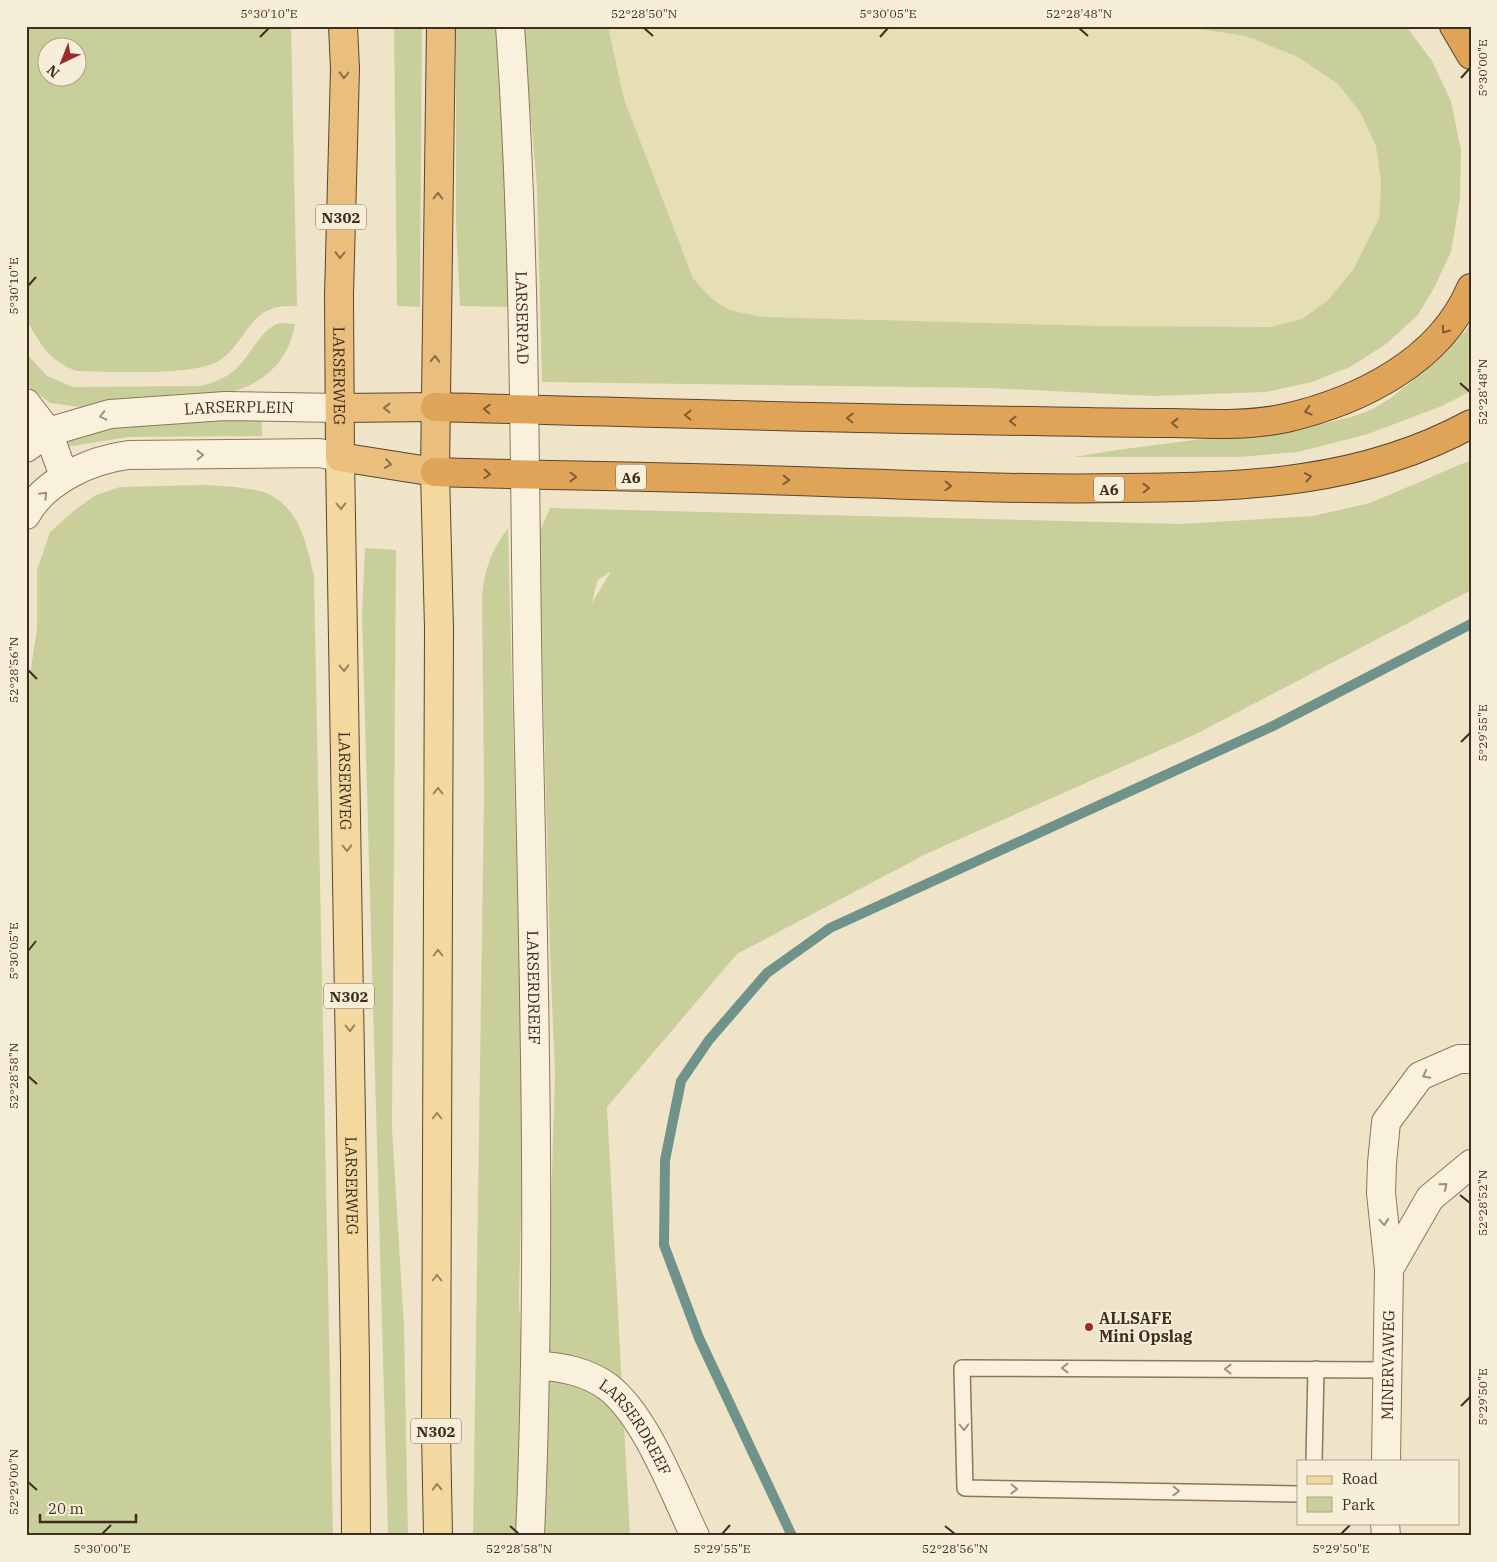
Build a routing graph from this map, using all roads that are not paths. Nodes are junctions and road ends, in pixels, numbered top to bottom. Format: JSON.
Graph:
{"nodes":[{"id":1,"x":342,"y":26,"type":"edge"},
{"id":2,"x":441,"y":26,"type":"edge"},
{"id":3,"x":510,"y":26,"type":"edge"},
{"id":4,"x":1454,"y":26,"type":"edge"},
{"id":5,"x":1471,"y":55,"type":"edge"},
{"id":6,"x":1471,"y":288,"type":"edge"},
{"id":7,"x":26,"y":403,"type":"edge"},
{"id":8,"x":434,"y":407,"type":"junction"},
{"id":9,"x":340,"y":408,"type":"junction"},
{"id":10,"x":525,"y":411,"type":"junction"},
{"id":11,"x":1471,"y":424,"type":"edge"},
{"id":12,"x":48,"y":432,"type":"junction"},
{"id":13,"x":26,"y":449,"type":"edge"},
{"id":14,"x":340,"y":457,"type":"junction"},
{"id":15,"x":435,"y":472,"type":"junction"},
{"id":16,"x":64,"y":476,"type":"junction"},
{"id":17,"x":524,"y":476,"type":"junction"},
{"id":18,"x":26,"y":515,"type":"edge"},
{"id":19,"x":527,"y":611,"type":"joint"},
{"id":20,"x":1471,"y":1059,"type":"edge"},
{"id":21,"x":1471,"y":1164,"type":"edge"},
{"id":22,"x":1389,"y":1269,"type":"junction"},
{"id":23,"x":536,"y":1366,"type":"junction"},
{"id":24,"x":1316,"y":1369,"type":"junction"},
{"id":25,"x":1387,"y":1370,"type":"junction"},
{"id":26,"x":1314,"y":1460,"type":"edge"},
{"id":27,"x":1386,"y":1460,"type":"edge"},
{"id":28,"x":1297,"y":1494,"type":"edge"},
{"id":29,"x":356,"y":1536,"type":"edge"},
{"id":30,"x":438,"y":1536,"type":"edge"},
{"id":31,"x":530,"y":1536,"type":"edge"},
{"id":32,"x":695,"y":1536,"type":"edge"}],
"edges":[{"from":1,"to":9,"type":"highway","name":"LARSERWEG","number":"N302","one_way":true},
{"from":8,"to":2,"type":"highway","number":"N302","one_way":true},
{"from":3,"to":10,"type":"street","name":"LARSERPAD"},
{"from":4,"to":5,"type":"highway"},
{"from":6,"to":10,"type":"highway","one_way":true},
{"from":7,"to":12,"type":"street"},
{"from":8,"to":9,"type":"highway","name":"LARSERPLEIN","one_way":true},
{"from":10,"to":8,"type":"highway","one_way":true},
{"from":8,"to":15,"type":"highway","number":"N302"},
{"from":9,"to":12,"type":"street","name":"LARSERPLEIN","one_way":true},
{"from":9,"to":14,"type":"highway","name":"LARSERWEG","number":"N302"},
{"from":10,"to":17,"type":"street","name":"LARSERPAD"},
{"from":17,"to":11,"type":"highway","number":"A6","one_way":true},
{"from":12,"to":13,"type":"street","name":"LARSERPLEIN"},
{"from":12,"to":16,"type":"street"},
{"from":13,"to":16,"type":"street","name":"LARSERPLEIN"},
{"from":14,"to":15,"type":"highway","one_way":true},
{"from":16,"to":14,"type":"street","one_way":true},
{"from":14,"to":29,"type":"main road","name":"LARSERWEG","number":"N302","one_way":true},
{"from":15,"to":17,"type":"highway","number":"A6","one_way":true},
{"from":30,"to":15,"type":"main road","number":"N302","one_way":true},
{"from":18,"to":16,"type":"street","one_way":true},
{"from":17,"to":19,"type":"street","name":"LARSERPAD"},
{"from":19,"to":23,"type":"street","name":"LARSERDREEF"},
{"from":20,"to":22,"type":"street","name":"MINERVAWEG","one_way":true},
{"from":22,"to":21,"type":"street","name":"MINERVAWEG","one_way":true},
{"from":22,"to":25,"type":"street","name":"MINERVAWEG"},
{"from":23,"to":31,"type":"street","name":"LARSERDREEF"},
{"from":23,"to":32,"type":"street","name":"LARSERDREEF"},
{"from":24,"to":25,"type":"lane"},
{"from":24,"to":26,"type":"lane"},
{"from":24,"to":28,"type":"lane","one_way":true},
{"from":25,"to":27,"type":"street","name":"MINERVAWEG"}]}
